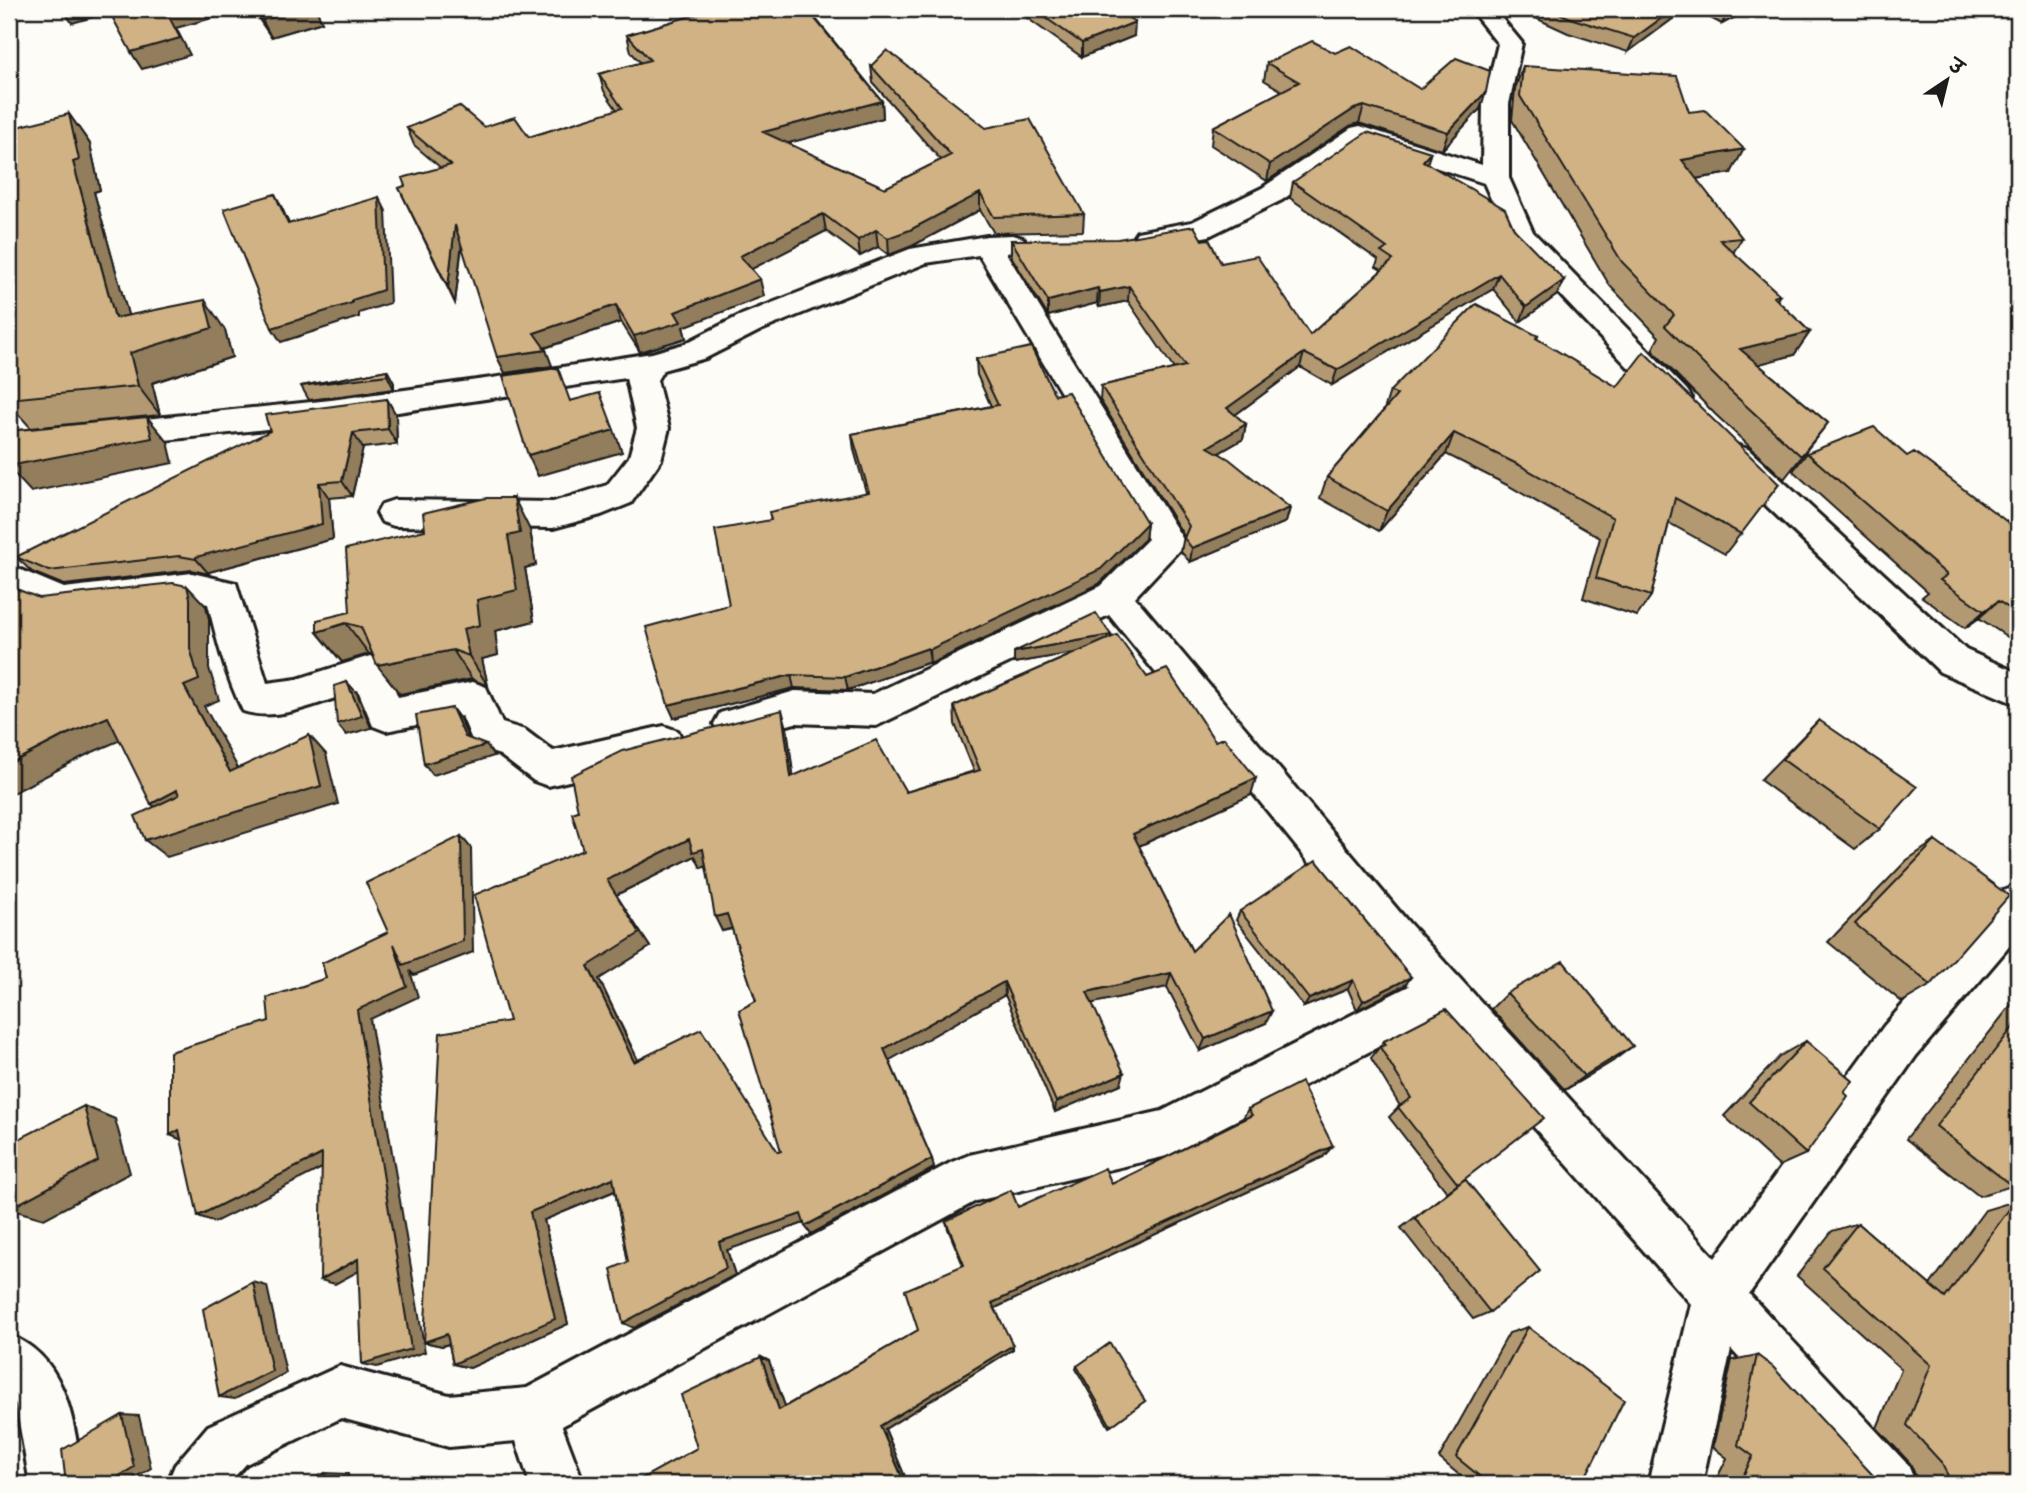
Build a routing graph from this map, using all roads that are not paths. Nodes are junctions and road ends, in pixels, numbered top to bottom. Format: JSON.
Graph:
{"nodes":[{"id":1,"x":1482,"y":9,"type":"edge"},
{"id":2,"x":1495,"y":178,"type":"junction"},
{"id":3,"x":1117,"y":242,"type":"edge"},
{"id":4,"x":1039,"y":244,"type":"edge"},
{"id":5,"x":987,"y":245,"type":"junction"},
{"id":6,"x":652,"y":363,"type":"junction"},
{"id":7,"x":9,"y":445,"type":"edge"},
{"id":8,"x":394,"y":513,"type":"dead end"},
{"id":9,"x":9,"y":579,"type":"edge"},
{"id":10,"x":1114,"y":596,"type":"junction"},
{"id":11,"x":2018,"y":690,"type":"edge"},
{"id":12,"x":2018,"y":905,"type":"edge"},
{"id":13,"x":1443,"y":991,"type":"junction"},
{"id":14,"x":1718,"y":1296,"type":"junction"},
{"id":15,"x":9,"y":1360,"type":"edge"},
{"id":16,"x":532,"y":1413,"type":"junction"},
{"id":17,"x":57,"y":1484,"type":"edge"},
{"id":18,"x":194,"y":1484,"type":"edge"},
{"id":19,"x":557,"y":1484,"type":"edge"},
{"id":20,"x":1675,"y":1484,"type":"edge"},
{"id":21,"x":1888,"y":1484,"type":"edge"}],
"edges":[{"from":1,"to":2,"type":"street"},
{"from":2,"to":3,"type":"street"},
{"from":2,"to":11,"type":"street"},
{"from":4,"to":5,"type":"street"},
{"from":5,"to":6,"type":"street"},
{"from":5,"to":10,"type":"street"},
{"from":6,"to":7,"type":"street"},
{"from":6,"to":8,"type":"street"},
{"from":9,"to":10,"type":"street"},
{"from":10,"to":13,"type":"street"},
{"from":12,"to":14,"type":"street"},
{"from":13,"to":14,"type":"street"},
{"from":13,"to":16,"type":"street"},
{"from":14,"to":20,"type":"street"},
{"from":14,"to":21,"type":"street"},
{"from":15,"to":17,"type":"street"},
{"from":16,"to":18,"type":"street"},
{"from":16,"to":19,"type":"street"}]}
